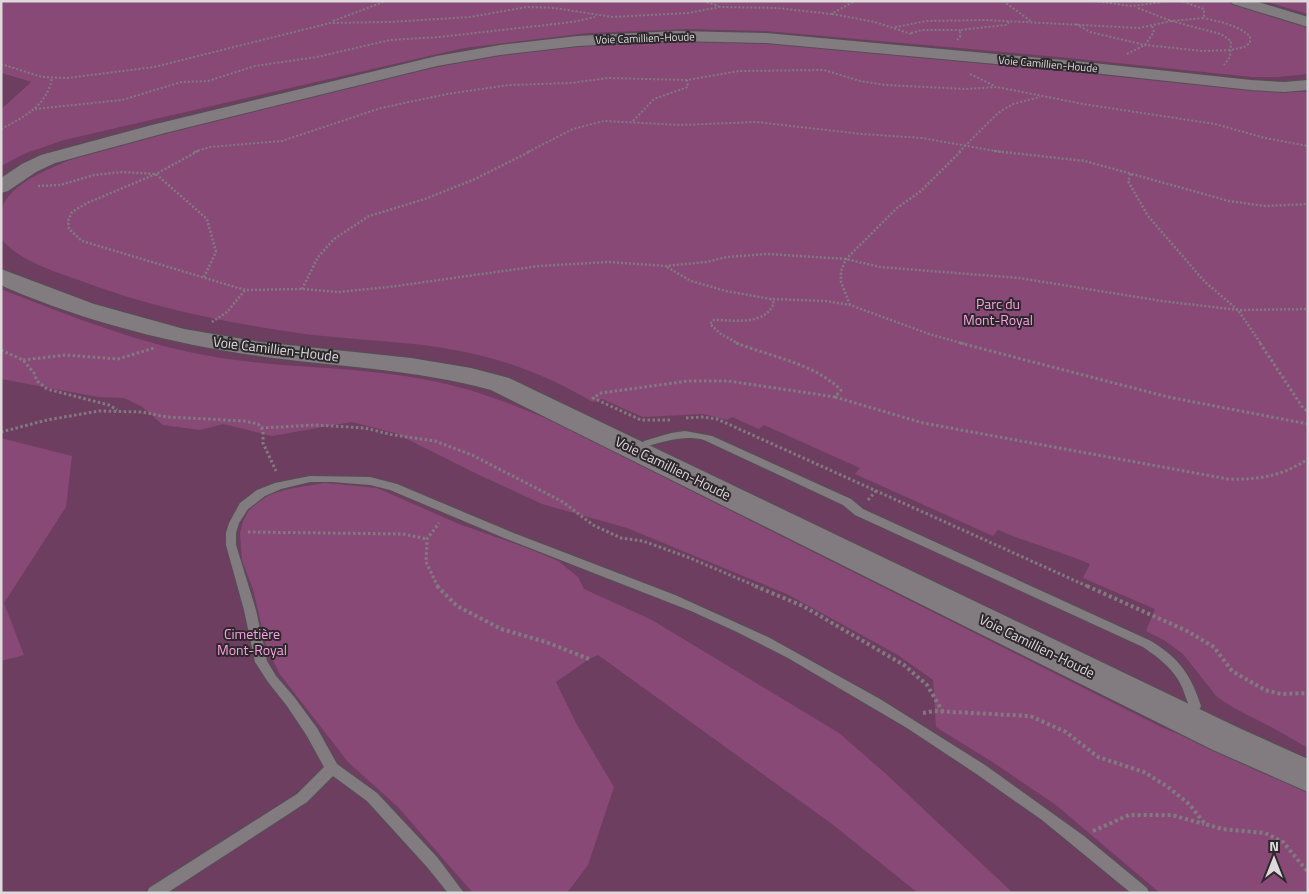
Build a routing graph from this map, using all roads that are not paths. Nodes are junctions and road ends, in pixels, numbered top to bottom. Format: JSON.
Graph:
{"nodes":[{"id":1,"x":1238,"y":1,"type":"edge"},
{"id":2,"x":1249,"y":1,"type":"edge"},
{"id":3,"x":1308,"y":20,"type":"edge"},
{"id":4,"x":1308,"y":80,"type":"edge"},
{"id":5,"x":1308,"y":85,"type":"edge"},
{"id":6,"x":2,"y":183,"type":"edge"},
{"id":7,"x":1,"y":262,"type":"edge"},
{"id":8,"x":1,"y":276,"type":"edge"},
{"id":9,"x":647,"y":430,"type":"junction"},
{"id":10,"x":1195,"y":706,"type":"junction"},
{"id":11,"x":1308,"y":759,"type":"edge"},
{"id":12,"x":332,"y":768,"type":"junction"},
{"id":13,"x":1308,"y":776,"type":"edge"},
{"id":14,"x":154,"y":893,"type":"edge"},
{"id":15,"x":457,"y":893,"type":"edge"},
{"id":16,"x":1142,"y":893,"type":"edge"}],
"edges":[{"from":1,"to":3,"type":"street"},
{"from":2,"to":3,"type":"street"},
{"from":4,"to":6,"type":"street","name":"Voie Camillien-Houde"},
{"from":5,"to":6,"type":"street","name":"Voie Camillien-Houde"},
{"from":7,"to":9,"type":"street","name":"Voie Camillien-Houde"},
{"from":8,"to":13,"type":"street","name":"Voie Camillien-Houde"},
{"from":9,"to":10,"type":"street","name":"Voie Camillien-Houde"},
{"from":9,"to":10,"type":"lane"},
{"from":10,"to":11,"type":"street","name":"Voie Camillien-Houde"},
{"from":12,"to":14,"type":"lane"},
{"from":12,"to":15,"type":"lane"},
{"from":12,"to":16,"type":"lane"}]}
